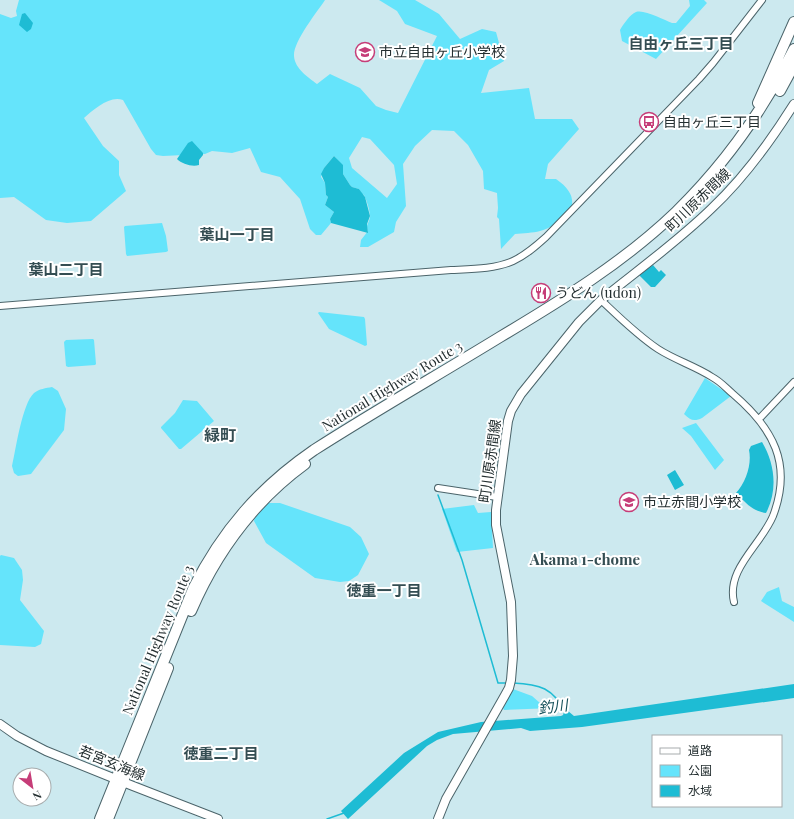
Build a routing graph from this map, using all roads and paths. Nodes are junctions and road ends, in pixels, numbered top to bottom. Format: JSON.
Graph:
{"nodes":[{"id":1,"x":762,"y":0,"type":"edge"},
{"id":2,"x":794,"y":22,"type":"edge"},
{"id":3,"x":794,"y":49,"type":"edge"},
{"id":4,"x":794,"y":65,"type":"edge"},
{"id":5,"x":794,"y":104,"type":"edge"},
{"id":6,"x":744,"y":133,"type":"junction"},
{"id":7,"x":601,"y":300,"type":"junction"},
{"id":8,"x":0,"y":306,"type":"edge"},
{"id":9,"x":794,"y":382,"type":"edge"},
{"id":10,"x":759,"y":419,"type":"junction"},
{"id":11,"x":438,"y":488,"type":"dead end"},
{"id":12,"x":497,"y":497,"type":"junction"},
{"id":13,"x":734,"y":602,"type":"dead end"},
{"id":14,"x":0,"y":724,"type":"edge"},
{"id":15,"x":119,"y":781,"type":"junction"},
{"id":16,"x":100,"y":819,"type":"edge"},
{"id":17,"x":108,"y":819,"type":"edge"},
{"id":18,"x":218,"y":819,"type":"edge"},
{"id":19,"x":438,"y":819,"type":"edge"}],
"edges":[{"from":1,"to":8,"type":"street"},
{"from":2,"to":6,"type":"highway"},
{"from":3,"to":6,"type":"highway","name":"National Highway Route 3"},
{"from":4,"to":15,"type":"highway","name":"National Highway Route 3"},
{"from":5,"to":7,"type":"main road","name":"町川原赤間線"},
{"from":6,"to":15,"type":"highway","name":"National Highway Route 3"},
{"from":7,"to":10,"type":"street"},
{"from":7,"to":12,"type":"main road","name":"町川原赤間線"},
{"from":9,"to":10,"type":"street"},
{"from":10,"to":13,"type":"street"},
{"from":11,"to":12,"type":"street"},
{"from":12,"to":19,"type":"main road","name":"町川原赤間線"},
{"from":14,"to":15,"type":"main road","name":"若宮玄海線"},
{"from":15,"to":16,"type":"highway","name":"National Highway Route 3"},
{"from":15,"to":17,"type":"highway","name":"National Highway Route 3"},
{"from":15,"to":18,"type":"main road","name":"若宮玄海線"}]}
